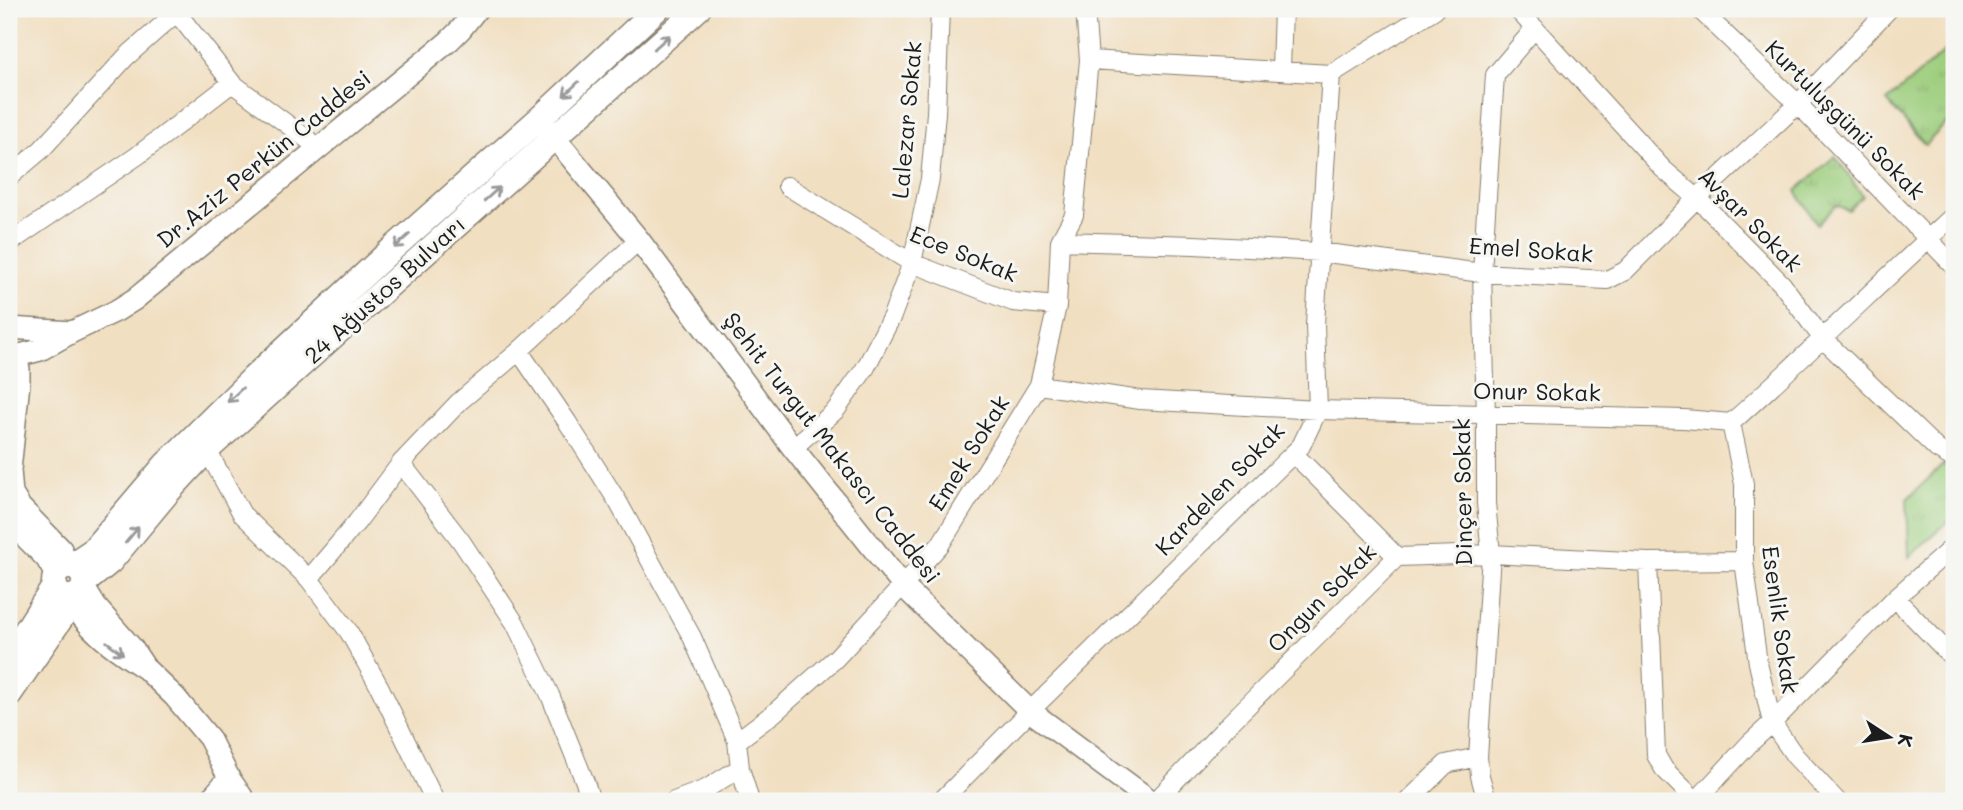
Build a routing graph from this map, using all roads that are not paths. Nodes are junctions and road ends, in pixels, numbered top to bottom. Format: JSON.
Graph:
{"nodes":[{"id":1,"x":657,"y":9,"type":"edge"},
{"id":2,"x":698,"y":9,"type":"edge"},
{"id":3,"x":940,"y":9,"type":"edge"},
{"id":4,"x":1085,"y":9,"type":"edge"},
{"id":5,"x":1283,"y":9,"type":"edge"},
{"id":6,"x":1436,"y":9,"type":"edge"},
{"id":7,"x":1517,"y":9,"type":"edge"},
{"id":8,"x":1699,"y":9,"type":"edge"},
{"id":9,"x":1889,"y":9,"type":"edge"},
{"id":10,"x":175,"y":11,"type":"edge"},
{"id":11,"x":468,"y":12,"type":"edge"},
{"id":12,"x":1535,"y":28,"type":"junction"},
{"id":13,"x":1089,"y":60,"type":"junction"},
{"id":14,"x":1281,"y":69,"type":"junction"},
{"id":15,"x":1331,"y":74,"type":"junction"},
{"id":16,"x":232,"y":83,"type":"junction"},
{"id":17,"x":1798,"y":104,"type":"junction"},
{"id":18,"x":547,"y":129,"type":"junction"},
{"id":19,"x":318,"y":148,"type":"junction"},
{"id":20,"x":9,"y":177,"type":"edge"},
{"id":21,"x":788,"y":186,"type":"dead end"},
{"id":22,"x":1697,"y":198,"type":"junction"},
{"id":23,"x":1954,"y":215,"type":"edge"},
{"id":24,"x":1928,"y":239,"type":"junction"},
{"id":25,"x":639,"y":240,"type":"junction"},
{"id":26,"x":1060,"y":241,"type":"junction"},
{"id":27,"x":9,"y":243,"type":"edge"},
{"id":28,"x":1319,"y":252,"type":"junction"},
{"id":29,"x":912,"y":263,"type":"junction"},
{"id":30,"x":1954,"y":266,"type":"edge"},
{"id":31,"x":1482,"y":273,"type":"junction"},
{"id":32,"x":1057,"y":306,"type":"junction"},
{"id":33,"x":9,"y":328,"type":"edge"},
{"id":34,"x":72,"y":332,"type":"junction"},
{"id":35,"x":1822,"y":338,"type":"junction"},
{"id":36,"x":519,"y":351,"type":"junction"},
{"id":37,"x":12,"y":359,"type":"edge"},
{"id":38,"x":1039,"y":385,"type":"junction"},
{"id":39,"x":1318,"y":411,"type":"junction"},
{"id":40,"x":1486,"y":416,"type":"junction"},
{"id":41,"x":1731,"y":423,"type":"junction"},
{"id":42,"x":793,"y":448,"type":"junction"},
{"id":43,"x":207,"y":450,"type":"junction"},
{"id":44,"x":1294,"y":454,"type":"junction"},
{"id":45,"x":1954,"y":459,"type":"edge"},
{"id":46,"x":401,"y":463,"type":"junction"},
{"id":47,"x":9,"y":521,"type":"edge"},
{"id":48,"x":1954,"y":546,"type":"edge"},
{"id":49,"x":1491,"y":554,"type":"junction"},
{"id":50,"x":1397,"y":557,"type":"junction"},
{"id":51,"x":1744,"y":561,"type":"junction"},
{"id":52,"x":1648,"y":562,"type":"junction"},
{"id":53,"x":309,"y":579,"type":"junction"},
{"id":54,"x":71,"y":586,"type":"junction"},
{"id":55,"x":902,"y":586,"type":"junction"},
{"id":56,"x":1895,"y":598,"type":"junction"},
{"id":57,"x":11,"y":650,"type":"edge"},
{"id":58,"x":1954,"y":659,"type":"edge"},
{"id":59,"x":9,"y":695,"type":"edge"},
{"id":60,"x":1030,"y":711,"type":"junction"},
{"id":61,"x":1772,"y":723,"type":"junction"},
{"id":62,"x":737,"y":741,"type":"junction"},
{"id":63,"x":1479,"y":757,"type":"junction"},
{"id":64,"x":740,"y":768,"type":"junction"},
{"id":65,"x":229,"y":778,"type":"junction"},
{"id":66,"x":209,"y":801,"type":"edge"},
{"id":67,"x":245,"y":801,"type":"edge"},
{"id":68,"x":435,"y":801,"type":"edge"},
{"id":69,"x":591,"y":801,"type":"edge"},
{"id":70,"x":674,"y":801,"type":"edge"},
{"id":71,"x":750,"y":801,"type":"edge"},
{"id":72,"x":941,"y":801,"type":"edge"},
{"id":73,"x":1154,"y":801,"type":"edge"},
{"id":74,"x":1408,"y":801,"type":"edge"},
{"id":75,"x":1487,"y":801,"type":"edge"},
{"id":76,"x":1696,"y":801,"type":"edge"},
{"id":77,"x":1837,"y":801,"type":"edge"}],
"edges":[{"from":1,"to":18,"type":"main road","name":"24 Ağustos Bulvarı","one_way":true},
{"from":18,"to":2,"type":"main road","name":"24 Ağustos Bulvarı","one_way":true},
{"from":3,"to":29,"type":"street","name":"Lalezar Sokak"},
{"from":4,"to":13,"type":"street","name":"Emek Sokak"},
{"from":5,"to":14,"type":"street"},
{"from":6,"to":15,"type":"street"},
{"from":7,"to":12,"type":"street","name":"Avşar Sokak"},
{"from":8,"to":17,"type":"street","name":"Kurtuluşgünü Sokak"},
{"from":9,"to":17,"type":"street","name":"Emel Sokak"},
{"from":10,"to":16,"type":"street"},
{"from":10,"to":20,"type":"street"},
{"from":11,"to":19,"type":"street","name":"Dr.Aziz Perkün Caddesi"},
{"from":12,"to":22,"type":"street","name":"Avşar Sokak"},
{"from":12,"to":31,"type":"street","name":"Dinçer Sokak"},
{"from":13,"to":14,"type":"street"},
{"from":13,"to":26,"type":"street","name":"Emek Sokak"},
{"from":14,"to":15,"type":"street"},
{"from":15,"to":28,"type":"street","name":"Kardelen Sokak"},
{"from":16,"to":19,"type":"street"},
{"from":16,"to":27,"type":"street"},
{"from":17,"to":22,"type":"street","name":"Emel Sokak"},
{"from":17,"to":24,"type":"street","name":"Kurtuluşgünü Sokak"},
{"from":18,"to":25,"type":"street","name":"Şehit Turgut Makascı Caddesi"},
{"from":43,"to":18,"type":"main road","name":"24 Ağustos Bulvarı","one_way":true},
{"from":18,"to":54,"type":"main road","name":"24 Ağustos Bulvarı","one_way":true},
{"from":19,"to":34,"type":"street","name":"Dr.Aziz Perkün Caddesi"},
{"from":21,"to":29,"type":"street","name":"Ece Sokak"},
{"from":22,"to":31,"type":"street","name":"Emel Sokak"},
{"from":22,"to":35,"type":"street","name":"Avşar Sokak"},
{"from":23,"to":24,"type":"street"},
{"from":24,"to":30,"type":"street","name":"Kurtuluşgünü Sokak"},
{"from":24,"to":35,"type":"street"},
{"from":25,"to":36,"type":"street"},
{"from":25,"to":42,"type":"street","name":"Şehit Turgut Makascı Caddesi"},
{"from":26,"to":28,"type":"street","name":"Emel Sokak"},
{"from":26,"to":32,"type":"street","name":"Emek Sokak"},
{"from":28,"to":31,"type":"street","name":"Emel Sokak"},
{"from":28,"to":39,"type":"street","name":"Kardelen Sokak"},
{"from":29,"to":32,"type":"street","name":"Ece Sokak"},
{"from":29,"to":42,"type":"street","name":"Lalezar Sokak"},
{"from":31,"to":40,"type":"street","name":"Dinçer Sokak"},
{"from":32,"to":38,"type":"street","name":"Emek Sokak"},
{"from":33,"to":34,"type":"street"},
{"from":33,"to":37,"type":"street"},
{"from":34,"to":37,"type":"street","name":"Dr.Aziz Perkün Caddesi"},
{"from":35,"to":41,"type":"street"},
{"from":35,"to":45,"type":"street","name":"Avşar Sokak"},
{"from":36,"to":46,"type":"street"},
{"from":36,"to":62,"type":"street"},
{"from":37,"to":54,"type":"street"},
{"from":38,"to":39,"type":"street","name":"Onur Sokak"},
{"from":38,"to":55,"type":"street","name":"Emek Sokak"},
{"from":39,"to":40,"type":"street","name":"Onur Sokak"},
{"from":39,"to":44,"type":"street","name":"Kardelen Sokak"},
{"from":40,"to":41,"type":"street","name":"Onur Sokak"},
{"from":40,"to":49,"type":"street","name":"Dinçer Sokak"},
{"from":41,"to":51,"type":"street","name":"Esenlik Sokak"},
{"from":42,"to":55,"type":"street","name":"Şehit Turgut Makascı Caddesi"},
{"from":43,"to":53,"type":"street"},
{"from":54,"to":43,"type":"main road","name":"24 Ağustos Bulvarı","one_way":true},
{"from":44,"to":50,"type":"street"},
{"from":44,"to":60,"type":"street","name":"Kardelen Sokak"},
{"from":46,"to":53,"type":"street"},
{"from":46,"to":69,"type":"street"},
{"from":47,"to":54,"type":"street"},
{"from":48,"to":56,"type":"street"},
{"from":49,"to":50,"type":"street","name":"Ongun Sokak"},
{"from":49,"to":52,"type":"street","name":"Ongun Sokak"},
{"from":49,"to":63,"type":"street","name":"Dinçer Sokak"},
{"from":50,"to":73,"type":"street","name":"Ongun Sokak"},
{"from":51,"to":52,"type":"street","name":"Ongun Sokak"},
{"from":51,"to":61,"type":"street","name":"Esenlik Sokak"},
{"from":52,"to":76,"type":"street"},
{"from":53,"to":68,"type":"street"},
{"from":54,"to":57,"type":"main road","name":"24 Ağustos Bulvarı"},
{"from":54,"to":59,"type":"main road","name":"24 Ağustos Bulvarı"},
{"from":54,"to":65,"type":"street"},
{"from":55,"to":60,"type":"street","name":"Şehit Turgut Makascı Caddesi"},
{"from":55,"to":62,"type":"street","name":"Emek Sokak"},
{"from":56,"to":58,"type":"street"},
{"from":56,"to":61,"type":"street"},
{"from":60,"to":72,"type":"street","name":"Kardelen Sokak"},
{"from":60,"to":73,"type":"street","name":"Şehit Turgut Makascı Caddesi"},
{"from":61,"to":76,"type":"street"},
{"from":61,"to":77,"type":"street","name":"Esenlik Sokak"},
{"from":62,"to":64,"type":"street"},
{"from":63,"to":74,"type":"street"},
{"from":63,"to":75,"type":"street","name":"Dinçer Sokak"},
{"from":64,"to":70,"type":"street"},
{"from":64,"to":71,"type":"street"},
{"from":65,"to":66,"type":"street"},
{"from":65,"to":67,"type":"street"}]}
